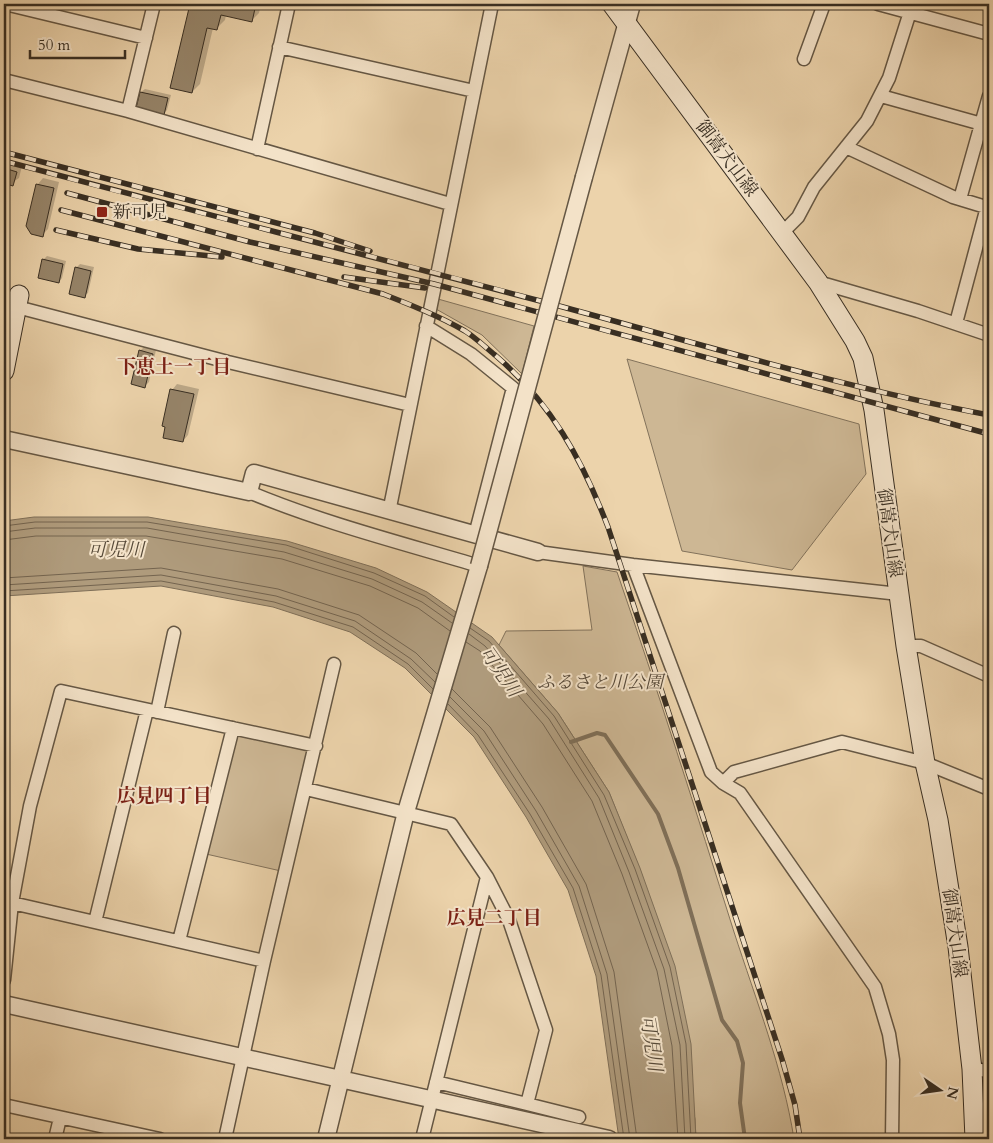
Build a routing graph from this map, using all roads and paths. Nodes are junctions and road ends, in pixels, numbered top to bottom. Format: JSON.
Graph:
{"nodes":[{"id":1,"x":5,"y":4,"type":"edge"},
{"id":2,"x":154,"y":4,"type":"edge"},
{"id":3,"x":289,"y":4,"type":"edge"},
{"id":4,"x":492,"y":4,"type":"edge"},
{"id":5,"x":612,"y":4,"type":"edge"},
{"id":6,"x":632,"y":4,"type":"edge"},
{"id":7,"x":824,"y":4,"type":"edge"},
{"id":8,"x":878,"y":4,"type":"edge"},
{"id":9,"x":910,"y":12,"type":"junction"},
{"id":10,"x":627,"y":23,"type":"junction"},
{"id":11,"x":989,"y":34,"type":"edge"},
{"id":12,"x":146,"y":38,"type":"junction"},
{"id":13,"x":280,"y":47,"type":"junction"},
{"id":14,"x":804,"y":59,"type":"dead end"},
{"id":15,"x":4,"y":80,"type":"edge"},
{"id":16,"x":474,"y":91,"type":"junction"},
{"id":17,"x":881,"y":96,"type":"junction"},
{"id":18,"x":989,"y":96,"type":"edge"},
{"id":19,"x":128,"y":112,"type":"junction"},
{"id":20,"x":985,"y":125,"type":"edge"},
{"id":21,"x":846,"y":147,"type":"junction"},
{"id":22,"x":257,"y":149,"type":"junction"},
{"id":23,"x":960,"y":199,"type":"junction"},
{"id":24,"x":450,"y":204,"type":"junction"},
{"id":25,"x":988,"y":208,"type":"edge"},
{"id":26,"x":782,"y":233,"type":"junction"},
{"id":27,"x":818,"y":282,"type":"junction"},
{"id":28,"x":18,"y":301,"type":"joint"},
{"id":29,"x":956,"y":323,"type":"junction"},
{"id":30,"x":426,"y":326,"type":"junction"},
{"id":31,"x":989,"y":336,"type":"edge"},
{"id":32,"x":4,"y":371,"type":"edge"},
{"id":33,"x":410,"y":405,"type":"junction"},
{"id":34,"x":4,"y":439,"type":"edge"},
{"id":35,"x":249,"y":492,"type":"junction"},
{"id":36,"x":389,"y":512,"type":"junction"},
{"id":37,"x":475,"y":535,"type":"junction"},
{"id":38,"x":538,"y":552,"type":"joint"},
{"id":39,"x":633,"y":565,"type":"junction"},
{"id":40,"x":479,"y":566,"type":"junction"},
{"id":41,"x":899,"y":594,"type":"junction"},
{"id":42,"x":174,"y":633,"type":"dead end"},
{"id":43,"x":906,"y":646,"type":"junction"},
{"id":44,"x":334,"y":664,"type":"dead end"},
{"id":45,"x":989,"y":676,"type":"edge"},
{"id":46,"x":152,"y":711,"type":"junction"},
{"id":47,"x":233,"y":728,"type":"junction"},
{"id":48,"x":316,"y":746,"type":"junction"},
{"id":49,"x":925,"y":763,"type":"junction"},
{"id":50,"x":723,"y":783,"type":"junction"},
{"id":51,"x":306,"y":789,"type":"junction"},
{"id":52,"x":989,"y":789,"type":"edge"},
{"id":53,"x":406,"y":812,"type":"junction"},
{"id":54,"x":487,"y":877,"type":"junction"},
{"id":55,"x":12,"y":903,"type":"junction"},
{"id":56,"x":95,"y":922,"type":"junction"},
{"id":57,"x":180,"y":941,"type":"junction"},
{"id":58,"x":264,"y":961,"type":"junction"},
{"id":59,"x":4,"y":980,"type":"edge"},
{"id":60,"x":4,"y":1004,"type":"edge"},
{"id":61,"x":244,"y":1058,"type":"junction"},
{"id":62,"x":981,"y":1070,"type":"edge"},
{"id":63,"x":340,"y":1079,"type":"junction"},
{"id":64,"x":436,"y":1082,"type":"junction"},
{"id":65,"x":430,"y":1099,"type":"junction"},
{"id":66,"x":527,"y":1104,"type":"junction"},
{"id":67,"x":4,"y":1106,"type":"edge"},
{"id":68,"x":579,"y":1117,"type":"dead end"},
{"id":69,"x":60,"y":1118,"type":"junction"},
{"id":70,"x":138,"y":1137,"type":"edge"},
{"id":71,"x":55,"y":1139,"type":"edge"},
{"id":72,"x":160,"y":1139,"type":"edge"},
{"id":73,"x":225,"y":1139,"type":"edge"},
{"id":74,"x":326,"y":1139,"type":"edge"},
{"id":75,"x":422,"y":1139,"type":"edge"},
{"id":76,"x":609,"y":1139,"type":"edge"},
{"id":77,"x":892,"y":1139,"type":"edge"},
{"id":78,"x":975,"y":1139,"type":"edge"}],
"edges":[{"from":1,"to":12,"type":"street"},
{"from":2,"to":12,"type":"street"},
{"from":3,"to":13,"type":"street"},
{"from":4,"to":16,"type":"street"},
{"from":5,"to":10,"type":"main road","name":"御嵩犬山線"},
{"from":6,"to":10,"type":"street"},
{"from":7,"to":14,"type":"street"},
{"from":8,"to":9,"type":"street"},
{"from":9,"to":11,"type":"street"},
{"from":9,"to":17,"type":"street"},
{"from":10,"to":26,"type":"main road","name":"御嵩犬山線"},
{"from":10,"to":40,"type":"street","bridge":true},
{"from":12,"to":19,"type":"street"},
{"from":13,"to":16,"type":"street"},
{"from":13,"to":22,"type":"street"},
{"from":15,"to":19,"type":"street"},
{"from":16,"to":24,"type":"street"},
{"from":17,"to":20,"type":"street"},
{"from":17,"to":21,"type":"street"},
{"from":18,"to":20,"type":"street"},
{"from":19,"to":22,"type":"street"},
{"from":20,"to":23,"type":"street"},
{"from":21,"to":23,"type":"street"},
{"from":21,"to":26,"type":"street"},
{"from":22,"to":24,"type":"street"},
{"from":23,"to":25,"type":"street"},
{"from":24,"to":30,"type":"street"},
{"from":25,"to":29,"type":"street"},
{"from":26,"to":27,"type":"main road","name":"御嵩犬山線"},
{"from":27,"to":29,"type":"street"},
{"from":27,"to":41,"type":"main road","name":"御嵩犬山線"},
{"from":28,"to":32,"type":"main road"},
{"from":28,"to":33,"type":"street"},
{"from":29,"to":31,"type":"street"},
{"from":30,"to":33,"type":"street"},
{"from":30,"to":37,"type":"street"},
{"from":33,"to":36,"type":"street"},
{"from":34,"to":35,"type":"street"},
{"from":35,"to":36,"type":"street"},
{"from":35,"to":40,"type":"street"},
{"from":36,"to":37,"type":"street"},
{"from":37,"to":38,"type":"street"},
{"from":38,"to":39,"type":"street"},
{"from":39,"to":41,"type":"street"},
{"from":39,"to":50,"type":"street"},
{"from":40,"to":53,"type":"street"},
{"from":41,"to":43,"type":"main road","name":"御嵩犬山線"},
{"from":42,"to":46,"type":"street"},
{"from":43,"to":45,"type":"street"},
{"from":43,"to":49,"type":"main road","name":"御嵩犬山線"},
{"from":44,"to":48,"type":"street"},
{"from":46,"to":47,"type":"street"},
{"from":46,"to":55,"type":"street"},
{"from":46,"to":56,"type":"street"},
{"from":47,"to":48,"type":"street"},
{"from":47,"to":57,"type":"street"},
{"from":48,"to":51,"type":"street"},
{"from":49,"to":50,"type":"street"},
{"from":49,"to":52,"type":"street"},
{"from":49,"to":62,"type":"main road","name":"御嵩犬山線"},
{"from":50,"to":77,"type":"street"},
{"from":51,"to":53,"type":"street"},
{"from":51,"to":58,"type":"street"},
{"from":53,"to":54,"type":"street"},
{"from":53,"to":63,"type":"street"},
{"from":54,"to":64,"type":"street"},
{"from":54,"to":66,"type":"street"},
{"from":55,"to":56,"type":"street"},
{"from":55,"to":59,"type":"street"},
{"from":56,"to":57,"type":"street"},
{"from":57,"to":58,"type":"street"},
{"from":58,"to":61,"type":"street"},
{"from":60,"to":61,"type":"street"},
{"from":61,"to":63,"type":"street"},
{"from":61,"to":73,"type":"street"},
{"from":62,"to":78,"type":"main road","name":"御嵩犬山線"},
{"from":63,"to":65,"type":"street"},
{"from":63,"to":74,"type":"street"},
{"from":64,"to":65,"type":"street"},
{"from":64,"to":66,"type":"street"},
{"from":65,"to":75,"type":"street"},
{"from":65,"to":76,"type":"street"},
{"from":66,"to":68,"type":"street"},
{"from":67,"to":69,"type":"street"},
{"from":69,"to":70,"type":"street"},
{"from":69,"to":71,"type":"street"},
{"from":70,"to":72,"type":"street"}]}
